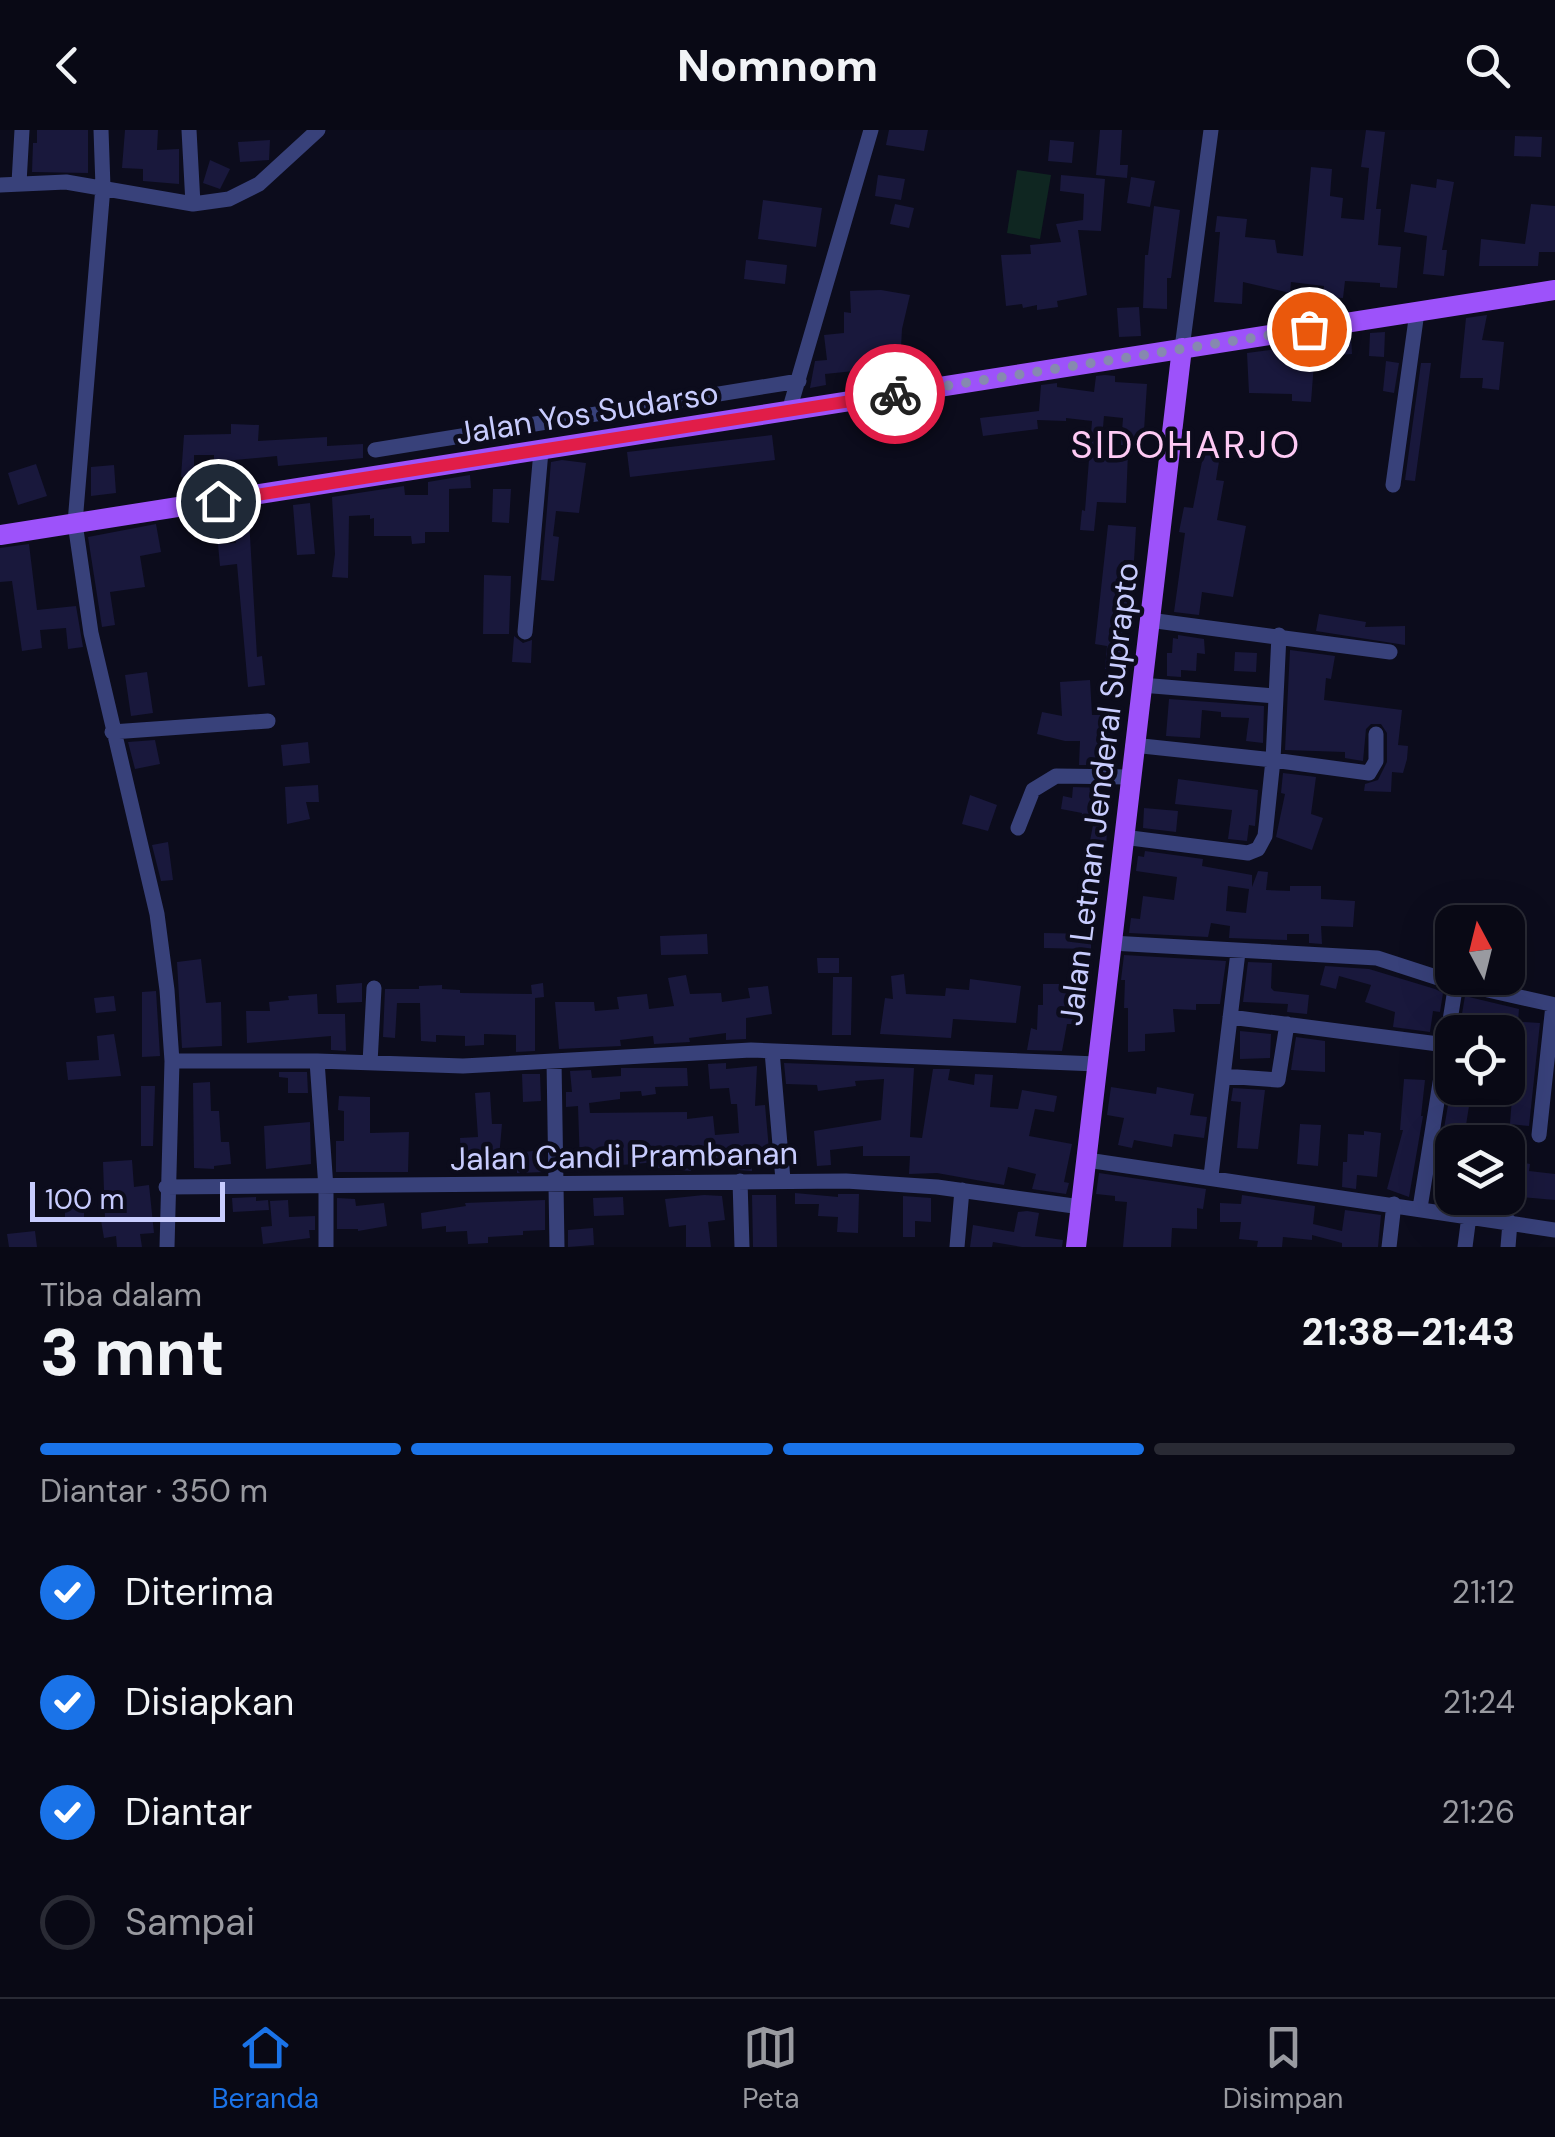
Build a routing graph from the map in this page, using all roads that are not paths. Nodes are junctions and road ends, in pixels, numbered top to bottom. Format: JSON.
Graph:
{"nodes":[{"id":1,"x":22,"y":130,"type":"edge"},
{"id":2,"x":101,"y":130,"type":"edge"},
{"id":3,"x":189,"y":130,"type":"edge"},
{"id":4,"x":318,"y":130,"type":"edge"},
{"id":5,"x":871,"y":130,"type":"edge"},
{"id":6,"x":1212,"y":130,"type":"edge"},
{"id":7,"x":20,"y":183,"type":"junction"},
{"id":8,"x":0,"y":185,"type":"edge"},
{"id":9,"x":103,"y":186,"type":"junction"},
{"id":10,"x":193,"y":204,"type":"junction"},
{"id":11,"x":1555,"y":290,"type":"edge"},
{"id":12,"x":1417,"y":312,"type":"junction"},
{"id":13,"x":1182,"y":348,"type":"junction"},
{"id":14,"x":799,"y":381,"type":"junction"},
{"id":15,"x":723,"y":394,"type":"junction"},
{"id":16,"x":647,"y":406,"type":"junction"},
{"id":17,"x":789,"y":411,"type":"junction"},
{"id":18,"x":575,"y":418,"type":"junction"},
{"id":19,"x":727,"y":421,"type":"junction"},
{"id":20,"x":513,"y":428,"type":"junction"},
{"id":21,"x":654,"y":433,"type":"junction"},
{"id":22,"x":438,"y":440,"type":"junction"},
{"id":23,"x":420,"y":442,"type":"junction"},
{"id":24,"x":580,"y":444,"type":"junction"},
{"id":25,"x":393,"y":447,"type":"junction"},
{"id":26,"x":375,"y":450,"type":"dead end"},
{"id":27,"x":540,"y":451,"type":"junction"},
{"id":28,"x":517,"y":454,"type":"junction"},
{"id":29,"x":433,"y":467,"type":"junction"},
{"id":30,"x":396,"y":473,"type":"junction"},
{"id":31,"x":1393,"y":485,"type":"dead end"},
{"id":32,"x":75,"y":523,"type":"junction"},
{"id":33,"x":0,"y":535,"type":"edge"},
{"id":34,"x":1162,"y":621,"type":"junction"},
{"id":35,"x":525,"y":632,"type":"dead end"},
{"id":36,"x":1278,"y":635,"type":"junction"},
{"id":37,"x":1390,"y":652,"type":"dead end"},
{"id":38,"x":1141,"y":685,"type":"junction"},
{"id":39,"x":1276,"y":696,"type":"junction"},
{"id":40,"x":268,"y":721,"type":"dead end"},
{"id":41,"x":112,"y":732,"type":"junction"},
{"id":42,"x":1376,"y":734,"type":"dead end"},
{"id":43,"x":1133,"y":745,"type":"junction"},
{"id":44,"x":1273,"y":760,"type":"junction"},
{"id":45,"x":1130,"y":777,"type":"junction"},
{"id":46,"x":1018,"y":828,"type":"dead end"},
{"id":47,"x":1124,"y":836,"type":"junction"},
{"id":48,"x":1111,"y":943,"type":"junction"},
{"id":49,"x":1238,"y":952,"type":"junction"},
{"id":50,"x":1435,"y":976,"type":"edge"},
{"id":51,"x":374,"y":988,"type":"dead end"},
{"id":52,"x":1509,"y":995,"type":"edge"},
{"id":53,"x":1554,"y":1005,"type":"edge"},
{"id":54,"x":1230,"y":1017,"type":"junction"},
{"id":55,"x":1287,"y":1024,"type":"junction"},
{"id":56,"x":1435,"y":1044,"type":"edge"},
{"id":57,"x":772,"y":1051,"type":"junction"},
{"id":58,"x":317,"y":1060,"type":"junction"},
{"id":59,"x":172,"y":1061,"type":"junction"},
{"id":60,"x":554,"y":1061,"type":"junction"},
{"id":61,"x":370,"y":1062,"type":"junction"},
{"id":62,"x":1097,"y":1064,"type":"junction"},
{"id":63,"x":1223,"y":1076,"type":"junction"},
{"id":64,"x":1436,"y":1105,"type":"edge"},
{"id":65,"x":1539,"y":1135,"type":"dead end"},
{"id":66,"x":1098,"y":1161,"type":"junction"},
{"id":67,"x":1211,"y":1176,"type":"junction"},
{"id":68,"x":783,"y":1180,"type":"junction"},
{"id":69,"x":740,"y":1181,"type":"junction"},
{"id":70,"x":556,"y":1185,"type":"junction"},
{"id":71,"x":166,"y":1187,"type":"junction"},
{"id":72,"x":326,"y":1188,"type":"junction"},
{"id":73,"x":962,"y":1190,"type":"junction"},
{"id":74,"x":1394,"y":1204,"type":"junction"},
{"id":75,"x":1081,"y":1207,"type":"junction"},
{"id":76,"x":1420,"y":1208,"type":"junction"},
{"id":77,"x":1469,"y":1216,"type":"junction"},
{"id":78,"x":1510,"y":1222,"type":"junction"},
{"id":79,"x":1555,"y":1230,"type":"edge"},
{"id":80,"x":167,"y":1247,"type":"edge"},
{"id":81,"x":326,"y":1247,"type":"edge"},
{"id":82,"x":557,"y":1247,"type":"edge"},
{"id":83,"x":742,"y":1247,"type":"edge"},
{"id":84,"x":957,"y":1247,"type":"edge"},
{"id":85,"x":1076,"y":1247,"type":"edge"},
{"id":86,"x":1389,"y":1247,"type":"edge"},
{"id":87,"x":1465,"y":1247,"type":"edge"},
{"id":88,"x":1508,"y":1247,"type":"edge"}],
"edges":[{"from":1,"to":7,"type":"street"},
{"from":2,"to":9,"type":"street"},
{"from":3,"to":10,"type":"street"},
{"from":4,"to":10,"type":"street"},
{"from":5,"to":14,"type":"street"},
{"from":6,"to":13,"type":"street"},
{"from":7,"to":8,"type":"street"},
{"from":7,"to":9,"type":"street"},
{"from":9,"to":10,"type":"street"},
{"from":9,"to":32,"type":"street"},
{"from":11,"to":12,"type":"main road","name":"Jalan Yos Sudarso"},
{"from":12,"to":13,"type":"main road","name":"Jalan Yos Sudarso"},
{"from":12,"to":31,"type":"street"},
{"from":13,"to":17,"type":"main road","name":"Jalan Yos Sudarso"},
{"from":13,"to":34,"type":"main road","name":"Jalan Letnan Jenderal Suprapto"},
{"from":14,"to":15,"type":"street"},
{"from":14,"to":17,"type":"street"},
{"from":15,"to":16,"type":"street"},
{"from":15,"to":19,"type":"street"},
{"from":16,"to":18,"type":"street"},
{"from":16,"to":21,"type":"street"},
{"from":17,"to":19,"type":"main road","name":"Jalan Yos Sudarso"},
{"from":18,"to":20,"type":"street"},
{"from":18,"to":24,"type":"street"},
{"from":19,"to":21,"type":"main road","name":"Jalan Yos Sudarso"},
{"from":20,"to":22,"type":"street"},
{"from":20,"to":28,"type":"street"},
{"from":21,"to":24,"type":"main road","name":"Jalan Yos Sudarso"},
{"from":22,"to":23,"type":"street"},
{"from":22,"to":29,"type":"street"},
{"from":23,"to":25,"type":"street"},
{"from":23,"to":29,"type":"street"},
{"from":24,"to":27,"type":"main road","name":"Jalan Yos Sudarso"},
{"from":25,"to":26,"type":"street"},
{"from":25,"to":30,"type":"street"},
{"from":27,"to":28,"type":"main road","name":"Jalan Yos Sudarso"},
{"from":27,"to":35,"type":"street"},
{"from":28,"to":29,"type":"main road","name":"Jalan Yos Sudarso"},
{"from":29,"to":30,"type":"main road","name":"Jalan Yos Sudarso"},
{"from":30,"to":32,"type":"main road","name":"Jalan Yos Sudarso"},
{"from":32,"to":33,"type":"main road","name":"Jalan Yos Sudarso"},
{"from":32,"to":41,"type":"street"},
{"from":34,"to":36,"type":"street"},
{"from":34,"to":38,"type":"main road","name":"Jalan Letnan Jenderal Suprapto"},
{"from":36,"to":37,"type":"street"},
{"from":36,"to":39,"type":"street"},
{"from":38,"to":39,"type":"street"},
{"from":38,"to":43,"type":"main road","name":"Jalan Letnan Jenderal Suprapto"},
{"from":39,"to":44,"type":"street"},
{"from":40,"to":41,"type":"street"},
{"from":41,"to":59,"type":"street"},
{"from":42,"to":44,"type":"street"},
{"from":43,"to":44,"type":"street"},
{"from":43,"to":45,"type":"main road","name":"Jalan Letnan Jenderal Suprapto"},
{"from":44,"to":47,"type":"street"},
{"from":45,"to":46,"type":"street"},
{"from":45,"to":47,"type":"main road","name":"Jalan Letnan Jenderal Suprapto"},
{"from":47,"to":48,"type":"main road","name":"Jalan Letnan Jenderal Suprapto"},
{"from":48,"to":49,"type":"street"},
{"from":48,"to":62,"type":"main road","name":"Jalan Letnan Jenderal Suprapto"},
{"from":49,"to":50,"type":"street"},
{"from":49,"to":54,"type":"street"},
{"from":51,"to":61,"type":"street"},
{"from":52,"to":53,"type":"street"},
{"from":53,"to":65,"type":"street"},
{"from":54,"to":55,"type":"street"},
{"from":54,"to":63,"type":"street"},
{"from":55,"to":56,"type":"street"},
{"from":55,"to":63,"type":"street"},
{"from":57,"to":60,"type":"street"},
{"from":57,"to":62,"type":"street"},
{"from":57,"to":68,"type":"street"},
{"from":58,"to":59,"type":"street"},
{"from":58,"to":61,"type":"street"},
{"from":58,"to":72,"type":"street"},
{"from":59,"to":71,"type":"street"},
{"from":60,"to":61,"type":"street"},
{"from":60,"to":70,"type":"street"},
{"from":62,"to":66,"type":"main road","name":"Jalan Letnan Jenderal Suprapto"},
{"from":63,"to":67,"type":"street"},
{"from":64,"to":76,"type":"street"},
{"from":66,"to":67,"type":"street"},
{"from":66,"to":75,"type":"main road","name":"Jalan Letnan Jenderal Suprapto"},
{"from":67,"to":74,"type":"street"},
{"from":68,"to":69,"type":"street","name":"Jalan Candi Prambanan"},
{"from":68,"to":73,"type":"street","name":"Jalan Candi Prambanan"},
{"from":69,"to":70,"type":"street","name":"Jalan Candi Prambanan"},
{"from":69,"to":83,"type":"street"},
{"from":70,"to":72,"type":"street","name":"Jalan Candi Prambanan"},
{"from":70,"to":82,"type":"street"},
{"from":71,"to":72,"type":"street","name":"Jalan Candi Prambanan"},
{"from":71,"to":80,"type":"street"},
{"from":72,"to":81,"type":"street"},
{"from":73,"to":75,"type":"street","name":"Jalan Candi Prambanan"},
{"from":73,"to":84,"type":"street"},
{"from":74,"to":76,"type":"street"},
{"from":74,"to":86,"type":"street"},
{"from":75,"to":85,"type":"main road","name":"Jalan Letnan Jenderal Suprapto"},
{"from":76,"to":77,"type":"street"},
{"from":77,"to":78,"type":"street"},
{"from":77,"to":87,"type":"street"},
{"from":78,"to":79,"type":"street"},
{"from":78,"to":88,"type":"street"}]}
